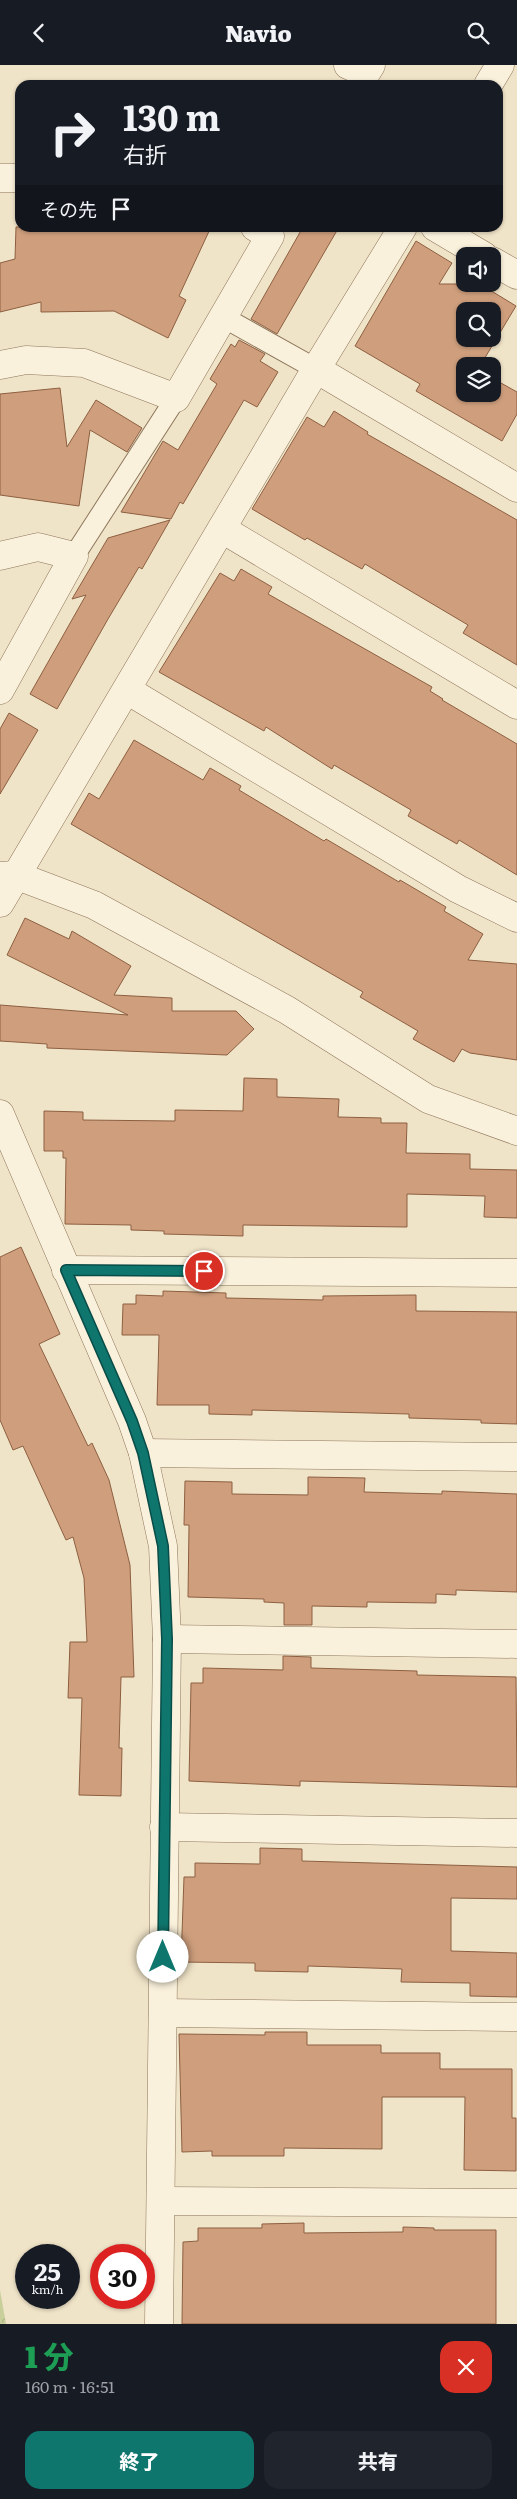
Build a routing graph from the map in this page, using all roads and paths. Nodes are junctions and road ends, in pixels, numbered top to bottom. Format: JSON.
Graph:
{"nodes":[{"id":1,"x":500,"y":65,"type":"edge"},
{"id":2,"x":491,"y":80,"type":"edge"},
{"id":3,"x":0,"y":178,"type":"edge"},
{"id":4,"x":15,"y":178,"type":"edge"},
{"id":5,"x":266,"y":232,"type":"edge"},
{"id":6,"x":400,"y":232,"type":"edge"},
{"id":7,"x":443,"y":232,"type":"edge"},
{"id":8,"x":469,"y":247,"type":"edge"},
{"id":9,"x":501,"y":266,"type":"edge"},
{"id":10,"x":517,"y":275,"type":"edge"},
{"id":11,"x":223,"y":317,"type":"junction"},
{"id":12,"x":0,"y":365,"type":"edge"},
{"id":13,"x":316,"y":369,"type":"junction"},
{"id":14,"x":176,"y":398,"type":"junction"},
{"id":15,"x":517,"y":488,"type":"edge"},
{"id":16,"x":222,"y":529,"type":"junction"},
{"id":17,"x":0,"y":556,"type":"edge"},
{"id":18,"x":74,"y":557,"type":"junction"},
{"id":19,"x":0,"y":690,"type":"edge"},
{"id":20,"x":127,"y":690,"type":"junction"},
{"id":21,"x":517,"y":705,"type":"edge"},
{"id":22,"x":7,"y":875,"type":"edge"},
{"id":23,"x":0,"y":903,"type":"edge"},
{"id":24,"x":517,"y":918,"type":"edge"},
{"id":25,"x":0,"y":1113,"type":"edge"},
{"id":26,"x":517,"y":1131,"type":"edge"},
{"id":27,"x":66,"y":1270,"type":"junction"},
{"id":28,"x":517,"y":1273,"type":"edge"},
{"id":29,"x":143,"y":1453,"type":"junction"},
{"id":30,"x":517,"y":1457,"type":"edge"},
{"id":31,"x":167,"y":1639,"type":"junction"},
{"id":32,"x":517,"y":1644,"type":"edge"},
{"id":33,"x":164,"y":1827,"type":"junction"},
{"id":34,"x":517,"y":1833,"type":"edge"},
{"id":35,"x":163,"y":2013,"type":"junction"},
{"id":36,"x":517,"y":2017,"type":"edge"},
{"id":37,"x":160,"y":2201,"type":"junction"},
{"id":38,"x":517,"y":2203,"type":"edge"},
{"id":39,"x":159,"y":2324,"type":"edge"}],
"edges":[{"from":1,"to":2,"type":"street"},
{"from":3,"to":4,"type":"street"},
{"from":5,"to":11,"type":"street"},
{"from":6,"to":13,"type":"street"},
{"from":7,"to":8,"type":"street"},
{"from":9,"to":10,"type":"street"},
{"from":11,"to":13,"type":"street"},
{"from":11,"to":14,"type":"street"},
{"from":12,"to":14,"type":"street"},
{"from":13,"to":15,"type":"street"},
{"from":13,"to":16,"type":"street"},
{"from":14,"to":18,"type":"street"},
{"from":16,"to":20,"type":"street"},
{"from":16,"to":21,"type":"street"},
{"from":17,"to":18,"type":"street"},
{"from":18,"to":19,"type":"street"},
{"from":20,"to":22,"type":"street"},
{"from":20,"to":24,"type":"street"},
{"from":22,"to":23,"type":"street"},
{"from":22,"to":26,"type":"street"},
{"from":25,"to":27,"type":"street"},
{"from":27,"to":28,"type":"street"},
{"from":27,"to":29,"type":"street"},
{"from":29,"to":30,"type":"street"},
{"from":29,"to":31,"type":"street"},
{"from":31,"to":32,"type":"street"},
{"from":31,"to":33,"type":"street"},
{"from":33,"to":34,"type":"street"},
{"from":33,"to":35,"type":"street"},
{"from":35,"to":36,"type":"street"},
{"from":35,"to":37,"type":"street"},
{"from":37,"to":38,"type":"street"},
{"from":37,"to":39,"type":"street"}]}
